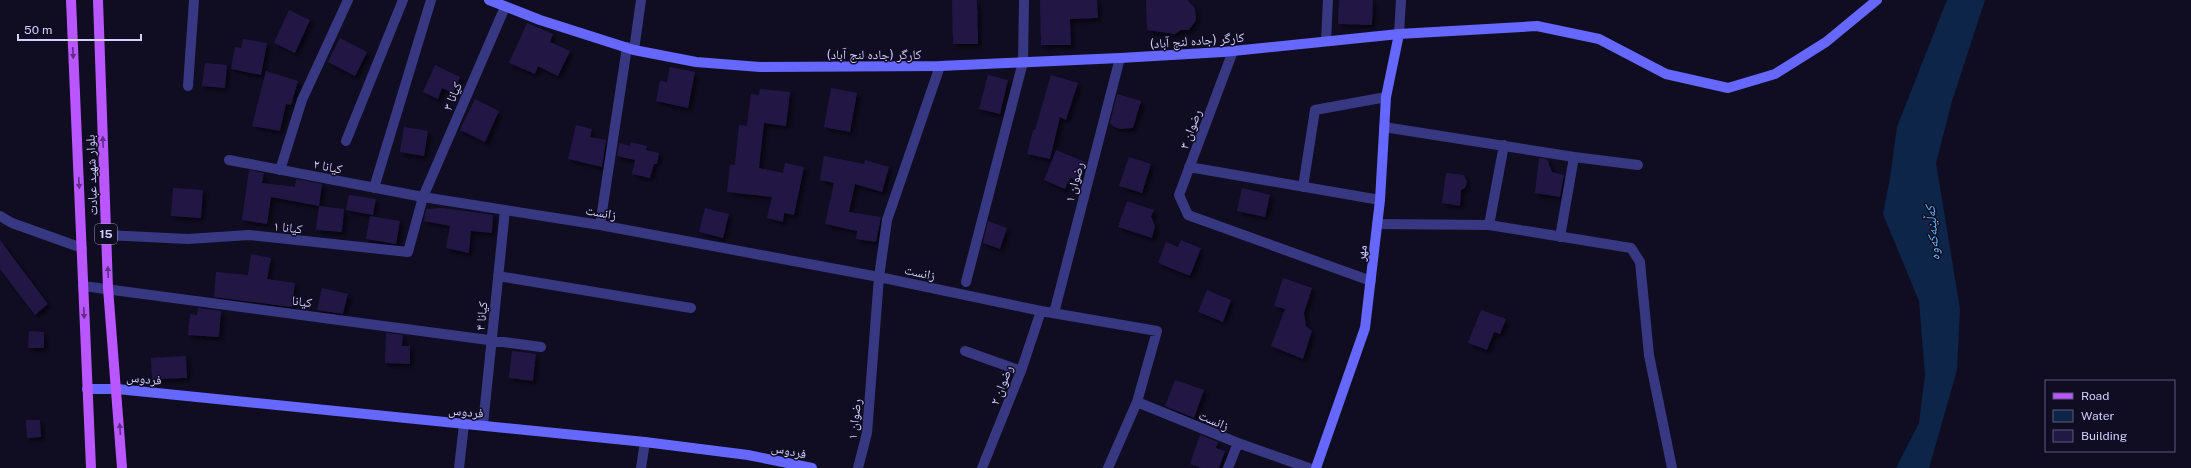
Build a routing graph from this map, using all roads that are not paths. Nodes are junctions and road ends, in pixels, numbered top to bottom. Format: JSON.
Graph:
{"nodes":[{"id":1,"x":71,"y":0,"type":"edge"},
{"id":2,"x":98,"y":0,"type":"edge"},
{"id":3,"x":194,"y":0,"type":"edge"},
{"id":4,"x":348,"y":0,"type":"edge"},
{"id":5,"x":403,"y":0,"type":"edge"},
{"id":6,"x":431,"y":0,"type":"edge"},
{"id":7,"x":489,"y":0,"type":"edge"},
{"id":8,"x":641,"y":0,"type":"edge"},
{"id":9,"x":1024,"y":0,"type":"edge"},
{"id":10,"x":1328,"y":0,"type":"edge"},
{"id":11,"x":1401,"y":0,"type":"edge"},
{"id":12,"x":1878,"y":0,"type":"edge"},
{"id":13,"x":505,"y":7,"type":"junction"},
{"id":14,"x":1398,"y":34,"type":"junction"},
{"id":15,"x":1326,"y":41,"type":"junction"},
{"id":16,"x":631,"y":49,"type":"junction"},
{"id":17,"x":1232,"y":51,"type":"junction"},
{"id":18,"x":1120,"y":58,"type":"junction"},
{"id":19,"x":1023,"y":62,"type":"junction"},
{"id":20,"x":940,"y":66,"type":"junction"},
{"id":21,"x":188,"y":86,"type":"dead end"},
{"id":22,"x":1386,"y":97,"type":"junction"},
{"id":23,"x":1384,"y":127,"type":"junction"},
{"id":24,"x":346,"y":141,"type":"dead end"},
{"id":25,"x":1504,"y":145,"type":"junction"},
{"id":26,"x":1574,"y":157,"type":"junction"},
{"id":27,"x":229,"y":160,"type":"dead end"},
{"id":28,"x":1638,"y":165,"type":"dead end"},
{"id":29,"x":1189,"y":167,"type":"junction"},
{"id":30,"x":280,"y":170,"type":"junction"},
{"id":31,"x":1303,"y":187,"type":"junction"},
{"id":32,"x":374,"y":188,"type":"junction"},
{"id":33,"x":423,"y":197,"type":"junction"},
{"id":34,"x":1380,"y":200,"type":"junction"},
{"id":35,"x":505,"y":210,"type":"junction"},
{"id":36,"x":0,"y":216,"type":"edge"},
{"id":37,"x":1377,"y":224,"type":"junction"},
{"id":38,"x":600,"y":225,"type":"junction"},
{"id":39,"x":1489,"y":225,"type":"junction"},
{"id":40,"x":106,"y":235,"type":"junction"},
{"id":41,"x":1560,"y":237,"type":"junction"},
{"id":42,"x":82,"y":248,"type":"junction"},
{"id":43,"x":498,"y":276,"type":"junction"},
{"id":44,"x":879,"y":277,"type":"junction"},
{"id":45,"x":1371,"y":281,"type":"junction"},
{"id":46,"x":966,"y":282,"type":"dead end"},
{"id":47,"x":83,"y":286,"type":"junction"},
{"id":48,"x":108,"y":288,"type":"junction"},
{"id":49,"x":691,"y":308,"type":"dead end"},
{"id":50,"x":1041,"y":311,"type":"junction"},
{"id":51,"x":1054,"y":313,"type":"junction"},
{"id":52,"x":492,"y":340,"type":"junction"},
{"id":53,"x":541,"y":347,"type":"dead end"},
{"id":54,"x":965,"y":351,"type":"dead end"},
{"id":55,"x":1021,"y":371,"type":"junction"},
{"id":56,"x":87,"y":389,"type":"junction"},
{"id":57,"x":117,"y":389,"type":"junction"},
{"id":58,"x":1137,"y":402,"type":"junction"},
{"id":59,"x":464,"y":424,"type":"junction"},
{"id":60,"x":483,"y":426,"type":"junction"},
{"id":61,"x":645,"y":442,"type":"junction"},
{"id":62,"x":1238,"y":443,"type":"junction"},
{"id":63,"x":91,"y":468,"type":"edge"},
{"id":64,"x":122,"y":468,"type":"edge"},
{"id":65,"x":459,"y":468,"type":"edge"},
{"id":66,"x":642,"y":468,"type":"edge"},
{"id":67,"x":812,"y":468,"type":"edge"},
{"id":68,"x":858,"y":468,"type":"edge"},
{"id":69,"x":982,"y":468,"type":"edge"},
{"id":70,"x":1108,"y":468,"type":"edge"},
{"id":71,"x":1228,"y":468,"type":"edge"},
{"id":72,"x":1309,"y":468,"type":"edge"},
{"id":73,"x":1316,"y":468,"type":"edge"},
{"id":74,"x":1672,"y":468,"type":"edge"}],
"edges":[{"from":1,"to":42,"type":"main road","name":"بلوار شهید عبادت","number":"15","one_way":true},
{"from":40,"to":2,"type":"main road","name":"بلوار شهید عبادت","number":"15","one_way":true},
{"from":3,"to":21,"type":"street"},
{"from":4,"to":30,"type":"street"},
{"from":5,"to":24,"type":"street"},
{"from":6,"to":32,"type":"street"},
{"from":7,"to":13,"type":"street","name":"کارگر (جاده لنج آباد)"},
{"from":8,"to":16,"type":"street"},
{"from":9,"to":19,"type":"street"},
{"from":10,"to":15,"type":"street"},
{"from":11,"to":14,"type":"street"},
{"from":12,"to":14,"type":"street","name":"کارگر (جاده لنج آباد)"},
{"from":13,"to":16,"type":"street","name":"کارگر (جاده لنج آباد)"},
{"from":13,"to":33,"type":"street","name":"کیانا ۳"},
{"from":14,"to":15,"type":"street","name":"کارگر (جاده لنج آباد)"},
{"from":14,"to":22,"type":"street","name":"مهر"},
{"from":15,"to":17,"type":"street","name":"کارگر (جاده لنج آباد)"},
{"from":16,"to":20,"type":"street","name":"کارگر (جاده لنج آباد)"},
{"from":16,"to":38,"type":"street"},
{"from":17,"to":18,"type":"street","name":"کارگر (جاده لنج آباد)"},
{"from":17,"to":29,"type":"street","name":"رضوان ۳"},
{"from":18,"to":19,"type":"street","name":"کارگر (جاده لنج آباد)"},
{"from":18,"to":51,"type":"street","name":"رضوان ۱"},
{"from":19,"to":20,"type":"street","name":"کارگر (جاده لنج آباد)"},
{"from":19,"to":46,"type":"street"},
{"from":20,"to":44,"type":"street","name":"رضوان ۱"},
{"from":22,"to":23,"type":"street","name":"مهر"},
{"from":22,"to":31,"type":"street"},
{"from":23,"to":25,"type":"street"},
{"from":23,"to":34,"type":"street","name":"مهر"},
{"from":25,"to":26,"type":"street"},
{"from":25,"to":39,"type":"street"},
{"from":26,"to":28,"type":"street"},
{"from":26,"to":41,"type":"street"},
{"from":27,"to":30,"type":"street","name":"کیانا ۲"},
{"from":29,"to":31,"type":"street"},
{"from":29,"to":45,"type":"street","name":"رضوان ۳"},
{"from":30,"to":32,"type":"street","name":"کیانا ۲"},
{"from":31,"to":34,"type":"street"},
{"from":32,"to":33,"type":"street","name":"کیانا ۲"},
{"from":33,"to":35,"type":"street","name":"زانست"},
{"from":33,"to":40,"type":"street","name":"کیانا ۱"},
{"from":34,"to":37,"type":"street","name":"مهر"},
{"from":35,"to":38,"type":"street","name":"زانست"},
{"from":35,"to":43,"type":"street","name":"کیانا ۴"},
{"from":36,"to":42,"type":"street"},
{"from":37,"to":39,"type":"street"},
{"from":37,"to":45,"type":"street","name":"مهر"},
{"from":38,"to":44,"type":"street","name":"زانست"},
{"from":39,"to":41,"type":"street"},
{"from":48,"to":40,"type":"main road","name":"بلوار شهید عبادت","number":"15","one_way":true},
{"from":41,"to":74,"type":"street"},
{"from":42,"to":47,"type":"main road","name":"بلوار شهید عبادت","number":"15"},
{"from":43,"to":49,"type":"street"},
{"from":43,"to":52,"type":"street","name":"کیانا ۴"},
{"from":44,"to":50,"type":"street","name":"زانست"},
{"from":44,"to":68,"type":"street","name":"رضوان ۱"},
{"from":45,"to":73,"type":"street","name":"مهر"},
{"from":47,"to":48,"type":"street","name":"کیانا"},
{"from":47,"to":56,"type":"main road","name":"بلوار شهید عبادت","number":"15","one_way":true},
{"from":48,"to":52,"type":"street","name":"کیانا"},
{"from":48,"to":57,"type":"main road","name":"بلوار شهید عبادت","number":"15"},
{"from":50,"to":51,"type":"street","name":"زانست"},
{"from":50,"to":55,"type":"street","name":"رضوان ۲"},
{"from":51,"to":58,"type":"street","name":"زانست"},
{"from":52,"to":53,"type":"street","name":"کیانا"},
{"from":52,"to":60,"type":"street","name":"کیانا ۴"},
{"from":54,"to":55,"type":"street"},
{"from":55,"to":69,"type":"street","name":"رضوان ۲"},
{"from":56,"to":57,"type":"street","name":"فردوس"},
{"from":56,"to":63,"type":"main road","name":"بلوار شهید عبادت","number":"15"},
{"from":57,"to":59,"type":"street","name":"فردوس"},
{"from":64,"to":57,"type":"main road","name":"بلوار شهید عبادت","number":"15","one_way":true},
{"from":58,"to":62,"type":"street","name":"زانست"},
{"from":58,"to":70,"type":"street"},
{"from":59,"to":60,"type":"street","name":"فردوس"},
{"from":59,"to":65,"type":"street"},
{"from":60,"to":61,"type":"street","name":"فردوس"},
{"from":61,"to":66,"type":"street"},
{"from":61,"to":67,"type":"street","name":"فردوس"},
{"from":62,"to":71,"type":"street"},
{"from":62,"to":72,"type":"street","name":"زانست"}]}
